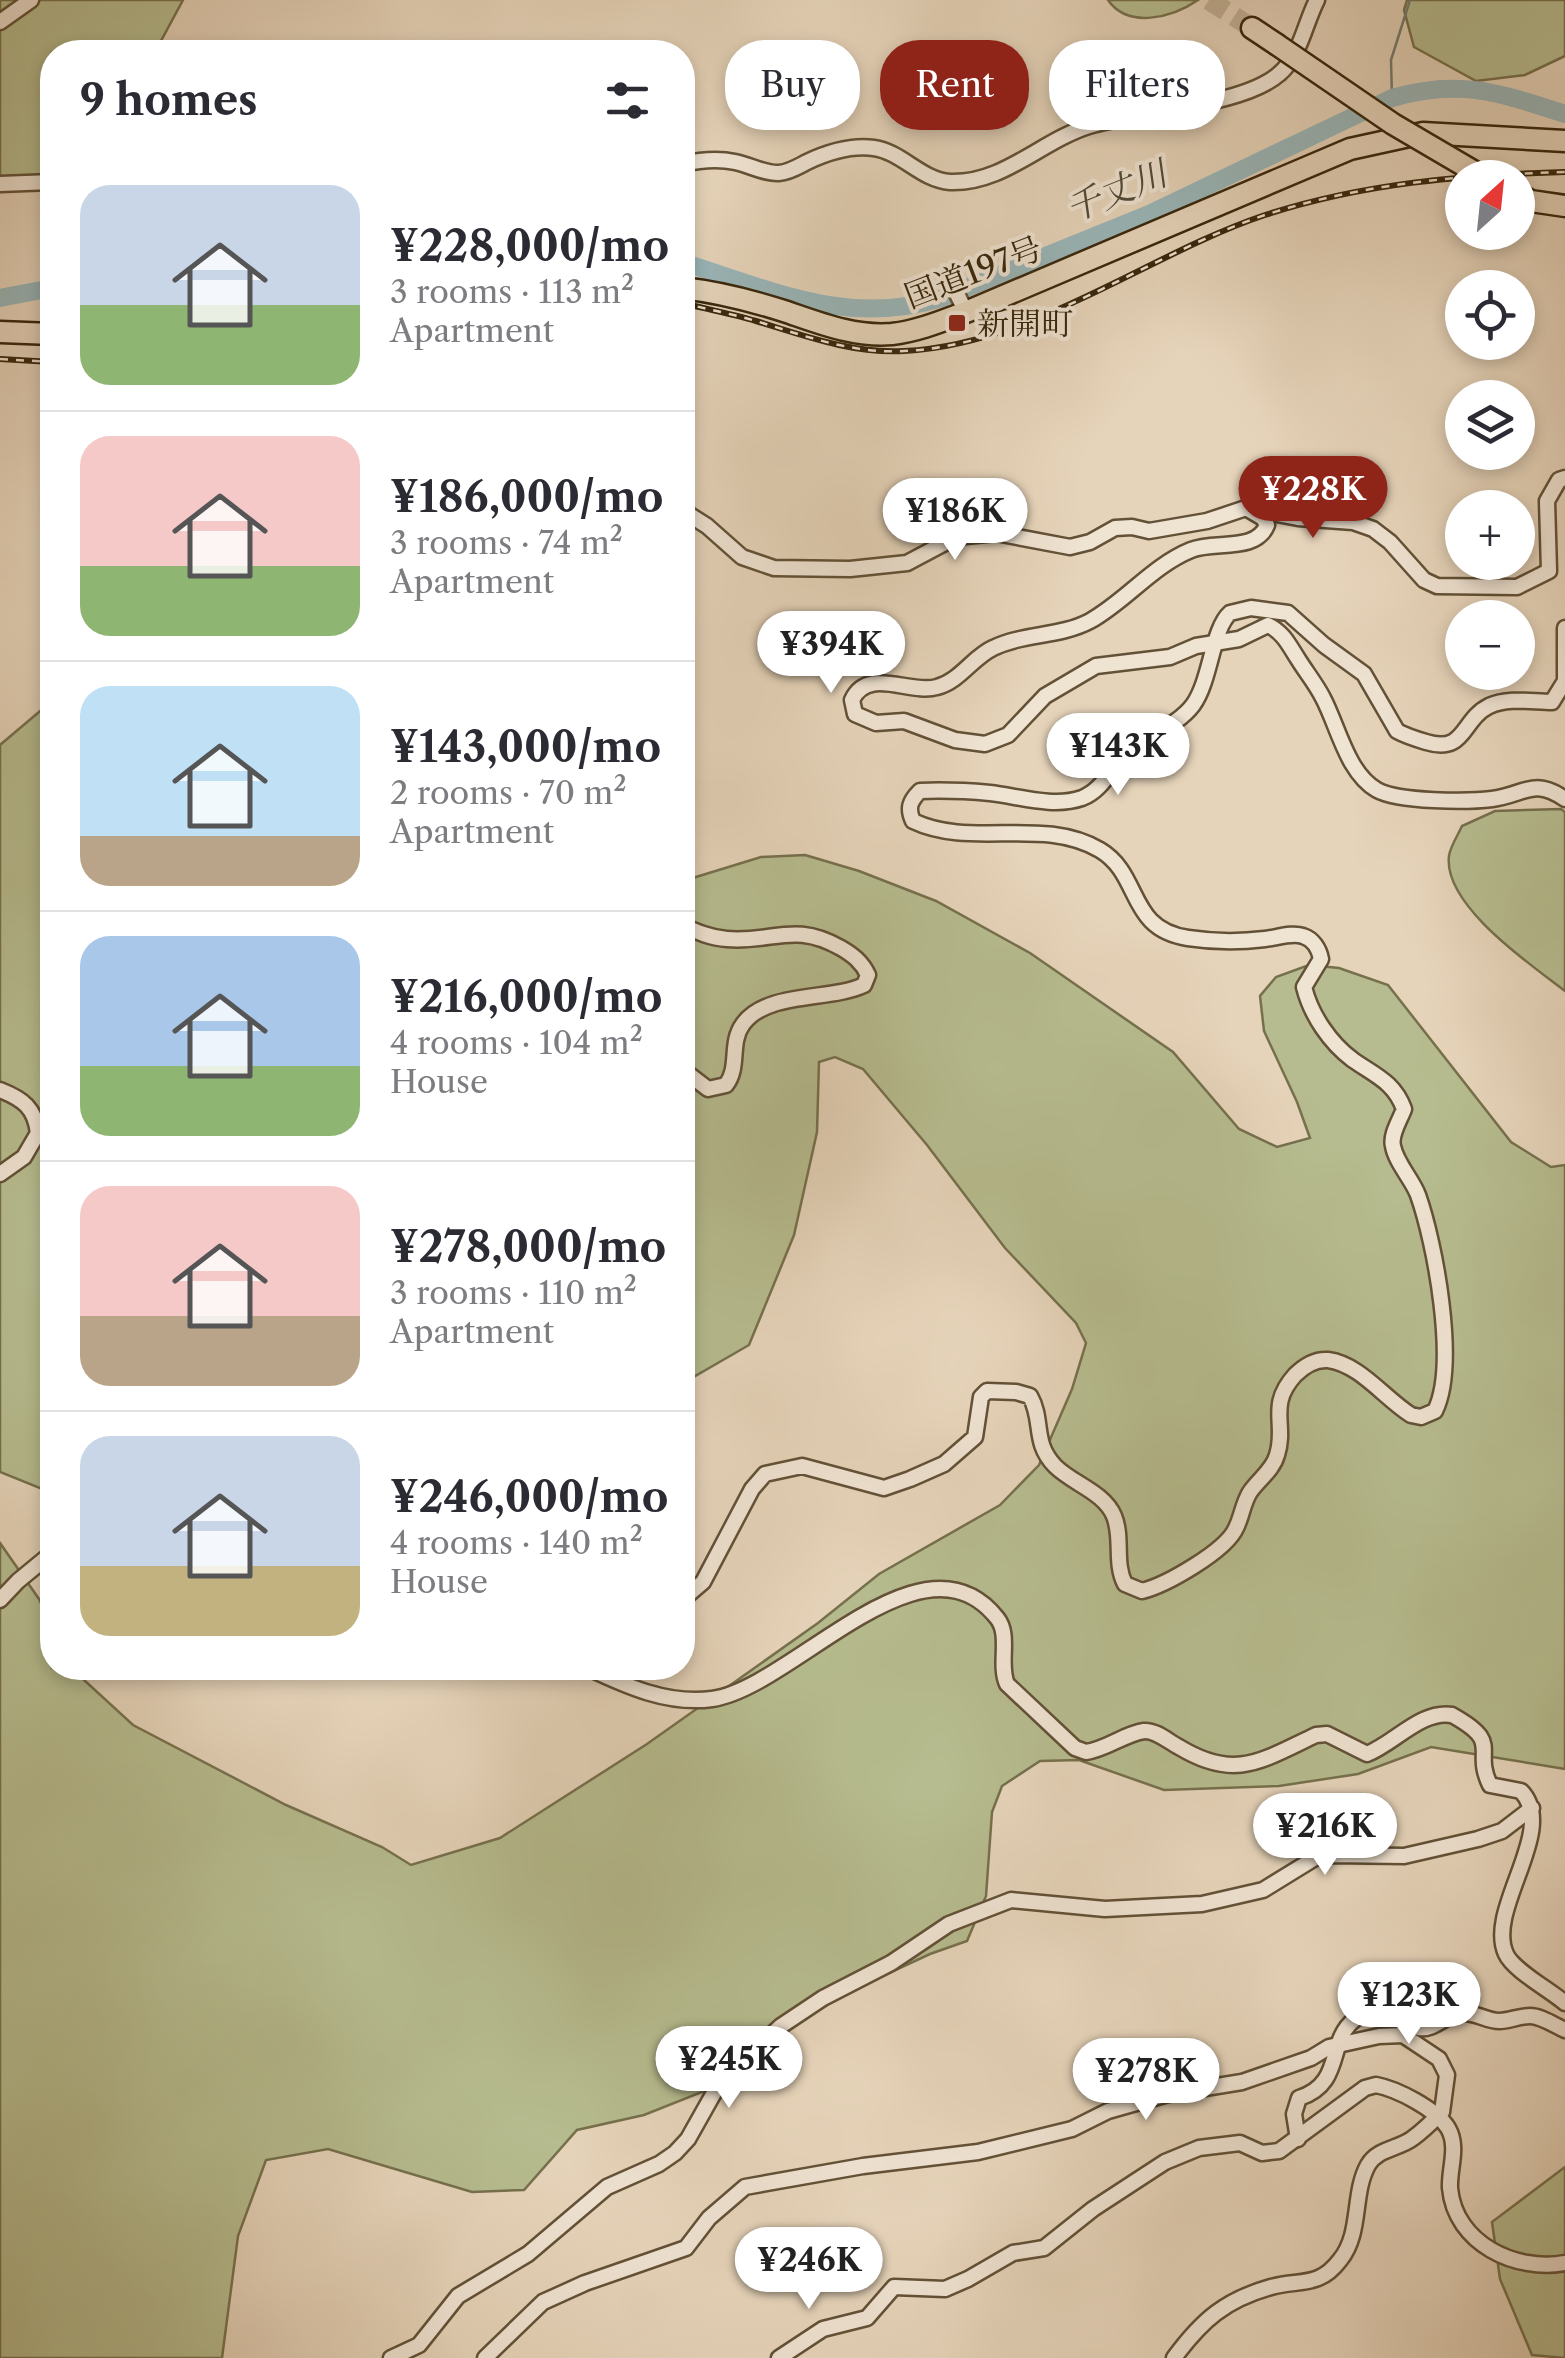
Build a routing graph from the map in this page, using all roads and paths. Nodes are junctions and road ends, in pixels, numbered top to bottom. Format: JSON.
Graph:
{"nodes":[{"id":1,"x":31,"y":0,"type":"edge"},
{"id":2,"x":1317,"y":0,"type":"edge"},
{"id":3,"x":0,"y":22,"type":"edge"},
{"id":4,"x":1252,"y":28,"type":"tunnel mouth"},
{"id":5,"x":1565,"y":141,"type":"edge"},
{"id":6,"x":1455,"y":160,"type":"edge"},
{"id":7,"x":695,"y":161,"type":"edge"},
{"id":8,"x":40,"y":182,"type":"edge"},
{"id":9,"x":0,"y":184,"type":"edge"},
{"id":10,"x":1535,"y":199,"type":"edge"},
{"id":11,"x":1565,"y":206,"type":"edge"},
{"id":12,"x":952,"y":282,"type":"dead end"},
{"id":13,"x":695,"y":290,"type":"edge"},
{"id":14,"x":963,"y":308,"type":"junction"},
{"id":15,"x":0,"y":332,"type":"edge"},
{"id":16,"x":40,"y":334,"type":"edge"},
{"id":17,"x":1565,"y":478,"type":"edge"},
{"id":18,"x":1246,"y":508,"type":"junction"},
{"id":19,"x":695,"y":520,"type":"edge"},
{"id":20,"x":1565,"y":628,"type":"edge"},
{"id":21,"x":1218,"y":643,"type":"junction"},
{"id":22,"x":1565,"y":799,"type":"edge"},
{"id":23,"x":695,"y":931,"type":"edge"},
{"id":24,"x":695,"y":1079,"type":"edge"},
{"id":25,"x":0,"y":1090,"type":"edge"},
{"id":26,"x":0,"y":1174,"type":"edge"},
{"id":27,"x":40,"y":1563,"type":"edge"},
{"id":28,"x":695,"y":1589,"type":"edge"},
{"id":29,"x":0,"y":1600,"type":"edge"},
{"id":30,"x":619,"y":1680,"type":"edge"},
{"id":31,"x":1532,"y":1808,"type":"junction"},
{"id":32,"x":1565,"y":2004,"type":"edge"},
{"id":33,"x":1565,"y":2030,"type":"edge"},
{"id":34,"x":1341,"y":2044,"type":"junction"},
{"id":35,"x":1438,"y":2116,"type":"junction"},
{"id":36,"x":1298,"y":2139,"type":"junction"},
{"id":37,"x":1565,"y":2263,"type":"edge"},
{"id":38,"x":391,"y":2358,"type":"edge"},
{"id":39,"x":486,"y":2358,"type":"edge"},
{"id":40,"x":779,"y":2358,"type":"edge"},
{"id":41,"x":1174,"y":2358,"type":"edge"}],
"edges":[{"from":1,"to":3,"type":"street"},
{"from":2,"to":7,"type":"street"},
{"from":4,"to":6,"type":"highway","bridge":true},
{"from":5,"to":14,"type":"highway","name":"国道197号"},
{"from":8,"to":9,"type":"street"},
{"from":10,"to":11,"type":"highway"},
{"from":12,"to":14,"type":"street"},
{"from":13,"to":14,"type":"highway","name":"国道197号"},
{"from":15,"to":16,"type":"highway"},
{"from":17,"to":18,"type":"street"},
{"from":18,"to":19,"type":"street"},
{"from":18,"to":21,"type":"street"},
{"from":20,"to":21,"type":"street"},
{"from":21,"to":22,"type":"street"},
{"from":21,"to":28,"type":"street"},
{"from":23,"to":24,"type":"street"},
{"from":25,"to":26,"type":"street"},
{"from":27,"to":29,"type":"street"},
{"from":30,"to":31,"type":"street"},
{"from":31,"to":32,"type":"street"},
{"from":31,"to":38,"type":"street"},
{"from":33,"to":34,"type":"street"},
{"from":34,"to":35,"type":"street"},
{"from":34,"to":36,"type":"street"},
{"from":34,"to":39,"type":"street"},
{"from":35,"to":36,"type":"street"},
{"from":35,"to":37,"type":"street"},
{"from":35,"to":41,"type":"street"},
{"from":36,"to":40,"type":"street"}]}
